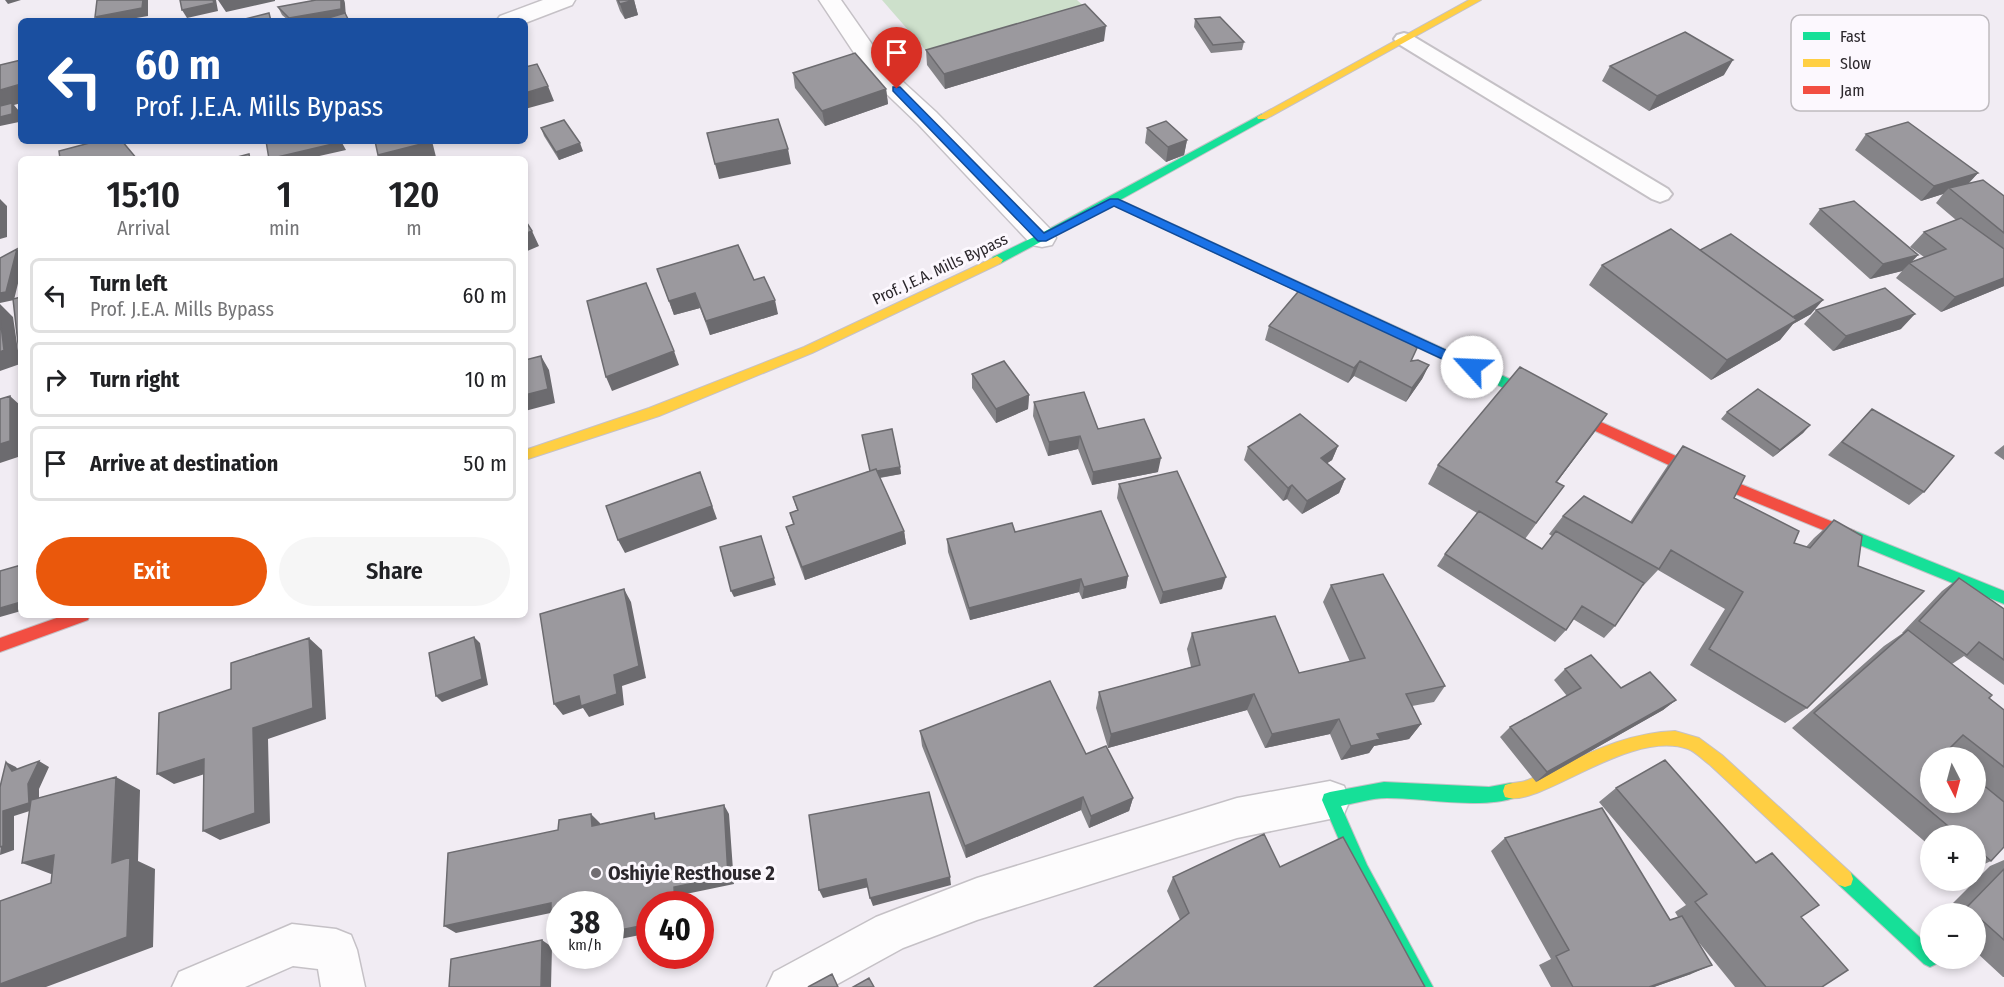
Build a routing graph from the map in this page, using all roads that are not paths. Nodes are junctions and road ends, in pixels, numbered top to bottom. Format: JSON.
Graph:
{"nodes":[{"id":1,"x":564,"y":0,"type":"edge"},
{"id":2,"x":830,"y":0,"type":"edge"},
{"id":3,"x":1476,"y":0,"type":"edge"},
{"id":4,"x":516,"y":18,"type":"edge"},
{"id":5,"x":1404,"y":39,"type":"junction"},
{"id":6,"x":1660,"y":194,"type":"dead end"},
{"id":7,"x":1114,"y":201,"type":"junction"},
{"id":8,"x":1042,"y":238,"type":"junction"},
{"id":9,"x":528,"y":454,"type":"edge"},
{"id":10,"x":2004,"y":598,"type":"edge"},
{"id":11,"x":74,"y":618,"type":"edge"},
{"id":12,"x":0,"y":645,"type":"edge"},
{"id":13,"x":1330,"y":800,"type":"junction"},
{"id":14,"x":1920,"y":948,"type":"edge"},
{"id":15,"x":194,"y":987,"type":"edge"},
{"id":16,"x":343,"y":987,"type":"edge"},
{"id":17,"x":789,"y":987,"type":"edge"},
{"id":18,"x":1424,"y":987,"type":"edge"}],
"edges":[{"from":1,"to":4,"type":"street"},
{"from":2,"to":8,"type":"street"},
{"from":3,"to":5,"type":"street","name":"Prof. J.E.A. Mills Bypass"},
{"from":5,"to":6,"type":"lane"},
{"from":5,"to":7,"type":"street","name":"Prof. J.E.A. Mills Bypass"},
{"from":7,"to":8,"type":"street","name":"Prof. J.E.A. Mills Bypass"},
{"from":7,"to":10,"type":"street"},
{"from":8,"to":9,"type":"street","name":"Prof. J.E.A. Mills Bypass"},
{"from":11,"to":12,"type":"street"},
{"from":13,"to":14,"type":"street"},
{"from":13,"to":17,"type":"street"},
{"from":13,"to":18,"type":"street"},
{"from":15,"to":16,"type":"street"}]}
